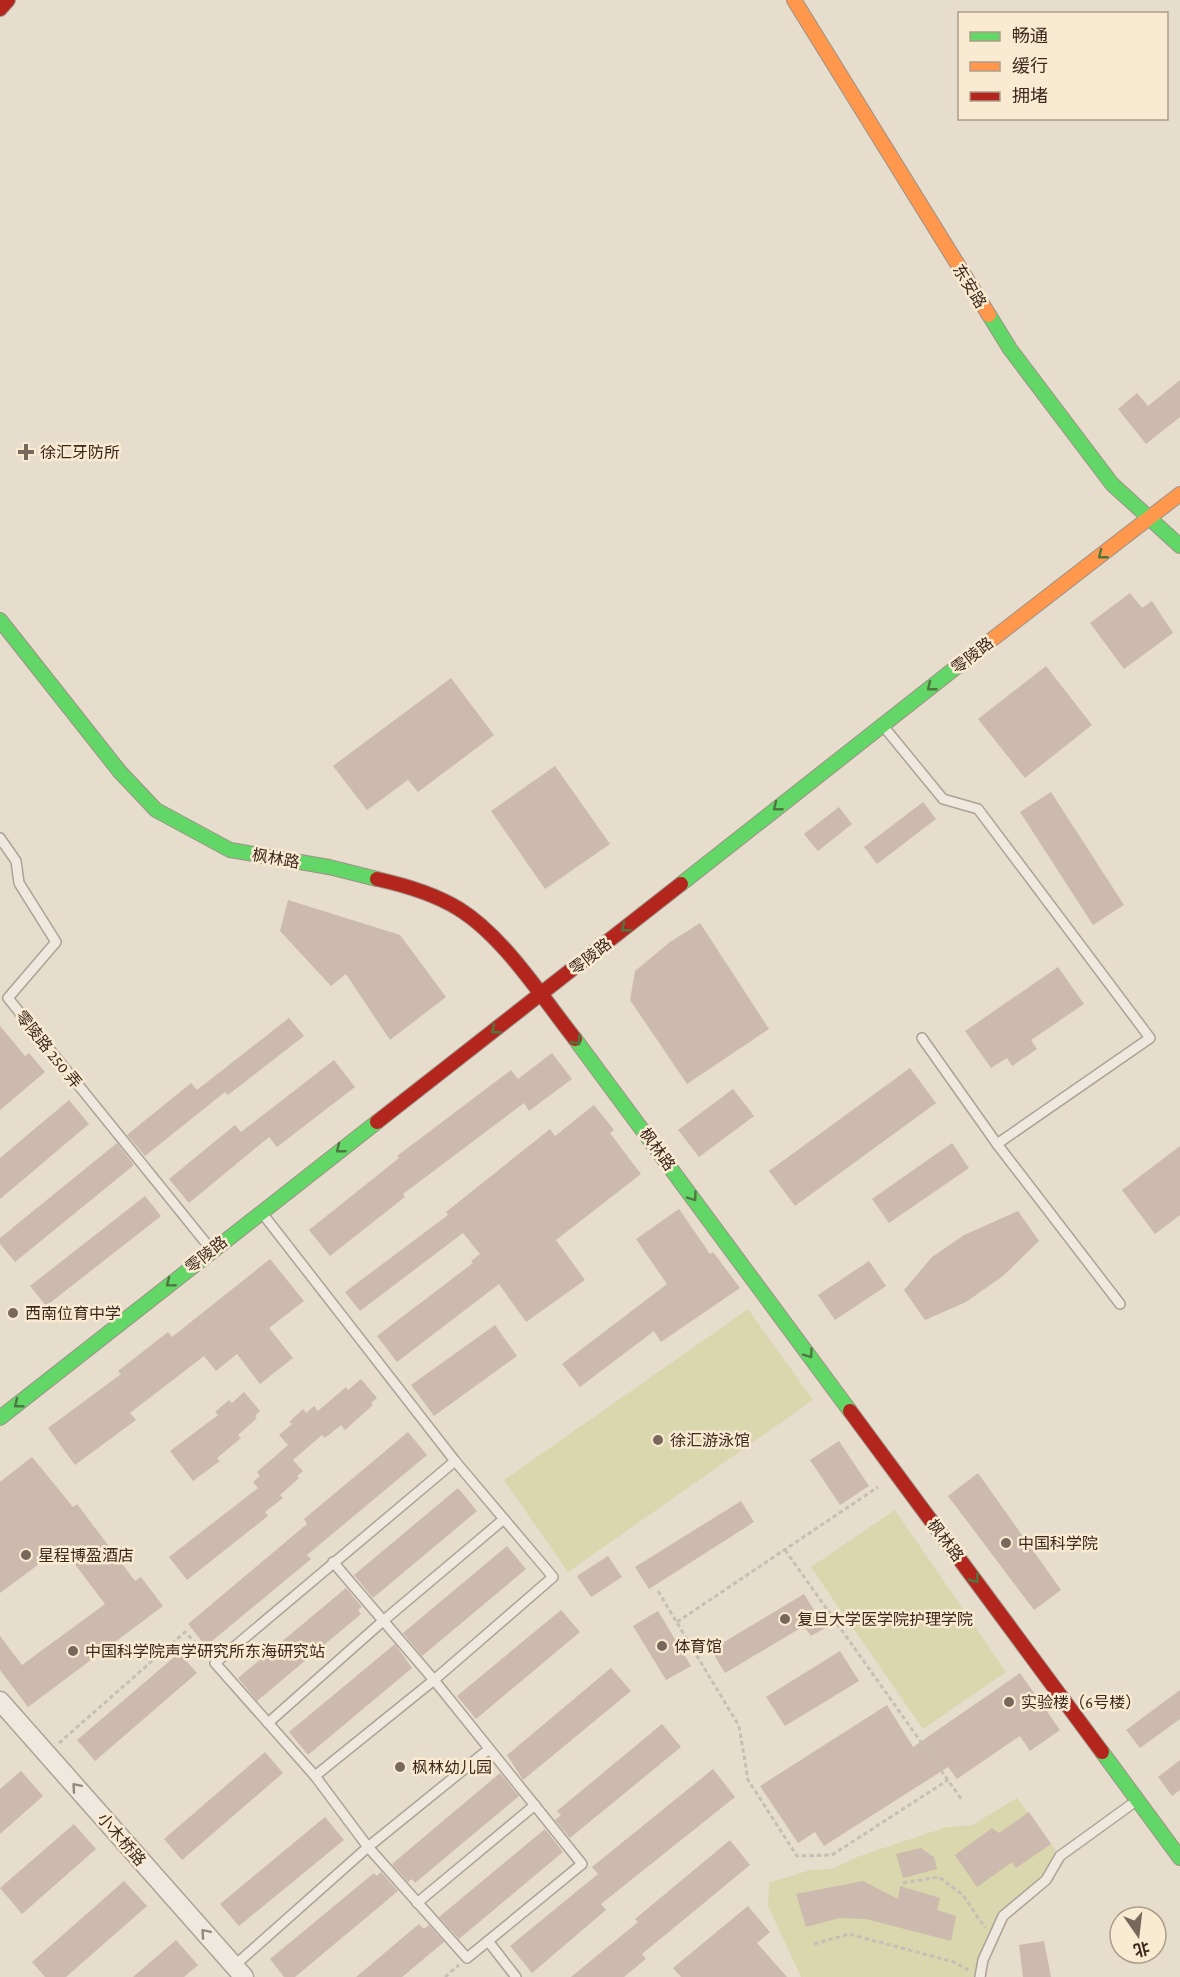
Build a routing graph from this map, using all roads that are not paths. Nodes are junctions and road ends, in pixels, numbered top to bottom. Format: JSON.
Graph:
{"nodes":[{"id":1,"x":8,"y":0,"type":"edge"},
{"id":2,"x":794,"y":0,"type":"edge"},
{"id":3,"x":0,"y":9,"type":"edge"},
{"id":4,"x":1180,"y":494,"type":"edge"},
{"id":5,"x":1148,"y":519,"type":"junction"},
{"id":6,"x":1180,"y":546,"type":"edge"},
{"id":7,"x":0,"y":620,"type":"edge"},
{"id":8,"x":882,"y":725,"type":"junction"},
{"id":9,"x":0,"y":838,"type":"edge"},
{"id":10,"x":541,"y":995,"type":"junction"},
{"id":11,"x":922,"y":1038,"type":"dead end"},
{"id":12,"x":997,"y":1144,"type":"junction"},
{"id":13,"x":261,"y":1211,"type":"junction"},
{"id":14,"x":212,"y":1249,"type":"junction"},
{"id":15,"x":1120,"y":1304,"type":"dead end"},
{"id":16,"x":0,"y":1418,"type":"edge"},
{"id":17,"x":455,"y":1461,"type":"junction"},
{"id":18,"x":504,"y":1519,"type":"junction"},
{"id":19,"x":333,"y":1562,"type":"junction"},
{"id":20,"x":383,"y":1621,"type":"junction"},
{"id":21,"x":434,"y":1680,"type":"junction"},
{"id":22,"x":0,"y":1701,"type":"edge"},
{"id":23,"x":268,"y":1723,"type":"junction"},
{"id":24,"x":489,"y":1749,"type":"junction"},
{"id":25,"x":315,"y":1776,"type":"junction"},
{"id":26,"x":1138,"y":1799,"type":"junction"},
{"id":27,"x":535,"y":1805,"type":"junction"},
{"id":28,"x":368,"y":1847,"type":"junction"},
{"id":29,"x":1180,"y":1858,"type":"edge"},
{"id":30,"x":417,"y":1903,"type":"junction"},
{"id":31,"x":488,"y":1941,"type":"junction"},
{"id":32,"x":239,"y":1972,"type":"edge"},
{"id":33,"x":516,"y":1977,"type":"edge"},
{"id":34,"x":980,"y":1977,"type":"edge"}],
"edges":[{"from":1,"to":3,"type":"street"},
{"from":2,"to":5,"type":"street","name":"东安路"},
{"from":4,"to":5,"type":"street","name":"零陵路"},
{"from":5,"to":6,"type":"street","name":"东安路"},
{"from":5,"to":8,"type":"street","name":"零陵路","one_way":true},
{"from":7,"to":10,"type":"street","name":"枫林路"},
{"from":8,"to":10,"type":"street","name":"零陵路","one_way":true},
{"from":8,"to":12,"type":"lane"},
{"from":9,"to":14,"type":"lane","name":"零陵路 250 弄"},
{"from":10,"to":13,"type":"street","name":"零陵路","one_way":true},
{"from":10,"to":26,"type":"street","name":"枫林路","one_way":true},
{"from":11,"to":12,"type":"lane"},
{"from":12,"to":15,"type":"lane"},
{"from":13,"to":14,"type":"street","name":"零陵路"},
{"from":13,"to":17,"type":"lane"},
{"from":14,"to":16,"type":"street","name":"零陵路","one_way":true},
{"from":17,"to":18,"type":"lane"},
{"from":17,"to":19,"type":"lane"},
{"from":18,"to":20,"type":"lane"},
{"from":18,"to":21,"type":"lane"},
{"from":19,"to":20,"type":"lane"},
{"from":19,"to":23,"type":"lane"},
{"from":20,"to":21,"type":"lane"},
{"from":20,"to":23,"type":"lane"},
{"from":21,"to":24,"type":"lane"},
{"from":21,"to":25,"type":"lane"},
{"from":32,"to":22,"type":"street","name":"小木桥路","one_way":true},
{"from":23,"to":25,"type":"lane"},
{"from":24,"to":27,"type":"lane"},
{"from":24,"to":28,"type":"lane"},
{"from":25,"to":28,"type":"lane"},
{"from":26,"to":29,"type":"street","name":"枫林路"},
{"from":26,"to":34,"type":"lane"},
{"from":27,"to":30,"type":"lane"},
{"from":27,"to":31,"type":"lane"},
{"from":28,"to":30,"type":"lane"},
{"from":28,"to":32,"type":"lane"},
{"from":30,"to":31,"type":"lane"},
{"from":31,"to":33,"type":"lane"}]}
